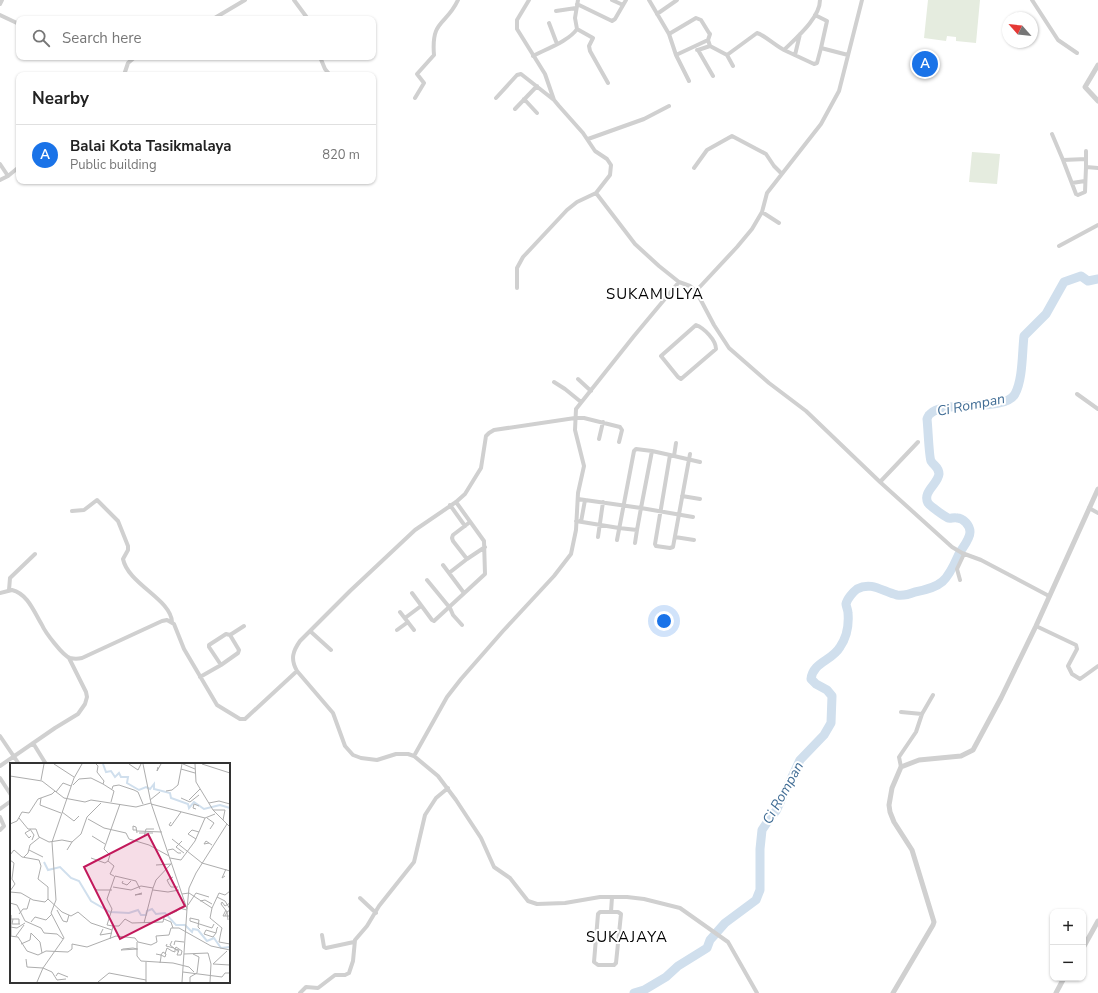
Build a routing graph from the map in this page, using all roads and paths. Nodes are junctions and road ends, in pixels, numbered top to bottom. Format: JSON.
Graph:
{"nodes":[{"id":1,"x":2,"y":0,"type":"edge"},
{"id":2,"x":245,"y":0,"type":"edge"},
{"id":3,"x":294,"y":0,"type":"edge"},
{"id":4,"x":458,"y":0,"type":"edge"},
{"id":5,"x":529,"y":0,"type":"edge"},
{"id":6,"x":612,"y":0,"type":"edge"},
{"id":7,"x":626,"y":0,"type":"edge"},
{"id":8,"x":649,"y":0,"type":"edge"},
{"id":9,"x":677,"y":0,"type":"edge"},
{"id":10,"x":820,"y":0,"type":"edge"},
{"id":11,"x":862,"y":0,"type":"edge"},
{"id":12,"x":1032,"y":0,"type":"edge"},
{"id":13,"x":0,"y":4,"type":"edge"},
{"id":14,"x":577,"y":4,"type":"edge"},
{"id":15,"x":623,"y":5,"type":"junction"},
{"id":16,"x":556,"y":11,"type":"dead end"},
{"id":17,"x":657,"y":14,"type":"junction"},
{"id":18,"x":0,"y":15,"type":"edge"},
{"id":19,"x":815,"y":15,"type":"junction"},
{"id":20,"x":218,"y":16,"type":"edge"},
{"id":21,"x":306,"y":16,"type":"edge"},
{"id":22,"x":16,"y":23,"type":"edge"},
{"id":23,"x":548,"y":23,"type":"dead end"},
{"id":24,"x":577,"y":29,"type":"junction"},
{"id":25,"x":669,"y":34,"type":"junction"},
{"id":26,"x":800,"y":34,"type":"junction"},
{"id":27,"x":708,"y":40,"type":"junction"},
{"id":28,"x":556,"y":44,"type":"junction"},
{"id":29,"x":695,"y":46,"type":"junction"},
{"id":30,"x":710,"y":46,"type":"junction"},
{"id":31,"x":821,"y":48,"type":"junction"},
{"id":32,"x":698,"y":50,"type":"junction"},
{"id":33,"x":784,"y":50,"type":"junction"},
{"id":34,"x":1077,"y":53,"type":"dead end"},
{"id":35,"x":727,"y":55,"type":"junction"},
{"id":36,"x":795,"y":55,"type":"junction"},
{"id":37,"x":848,"y":55,"type":"junction"},
{"id":38,"x":533,"y":56,"type":"junction"},
{"id":39,"x":676,"y":56,"type":"junction"},
{"id":40,"x":132,"y":60,"type":"edge"},
{"id":41,"x":321,"y":60,"type":"edge"},
{"id":42,"x":1098,"y":65,"type":"edge"},
{"id":43,"x":733,"y":66,"type":"dead end"},
{"id":44,"x":125,"y":72,"type":"edge"},
{"id":45,"x":328,"y":72,"type":"edge"},
{"id":46,"x":713,"y":76,"type":"dead end"},
{"id":47,"x":689,"y":81,"type":"dead end"},
{"id":48,"x":608,"y":83,"type":"dead end"},
{"id":49,"x":537,"y":86,"type":"junction"},
{"id":50,"x":415,"y":98,"type":"dead end"},
{"id":51,"x":496,"y":98,"type":"dead end"},
{"id":52,"x":524,"y":99,"type":"junction"},
{"id":53,"x":554,"y":100,"type":"junction"},
{"id":54,"x":1098,"y":101,"type":"edge"},
{"id":55,"x":669,"y":106,"type":"dead end"},
{"id":56,"x":515,"y":109,"type":"dead end"},
{"id":57,"x":537,"y":112,"type":"dead end"},
{"id":58,"x":1052,"y":134,"type":"dead end"},
{"id":59,"x":588,"y":140,"type":"junction"},
{"id":60,"x":1086,"y":151,"type":"dead end"},
{"id":61,"x":1086,"y":159,"type":"junction"},
{"id":62,"x":1063,"y":160,"type":"junction"},
{"id":63,"x":0,"y":164,"type":"edge"},
{"id":64,"x":1086,"y":167,"type":"junction"},
{"id":65,"x":694,"y":168,"type":"dead end"},
{"id":66,"x":1098,"y":168,"type":"edge"},
{"id":67,"x":16,"y":169,"type":"edge"},
{"id":68,"x":781,"y":173,"type":"junction"},
{"id":69,"x":8,"y":176,"type":"junction"},
{"id":70,"x":0,"y":180,"type":"edge"},
{"id":71,"x":1085,"y":181,"type":"junction"},
{"id":72,"x":1072,"y":183,"type":"junction"},
{"id":73,"x":596,"y":193,"type":"junction"},
{"id":74,"x":762,"y":212,"type":"junction"},
{"id":75,"x":780,"y":223,"type":"dead end"},
{"id":76,"x":1098,"y":225,"type":"edge"},
{"id":77,"x":1059,"y":246,"type":"dead end"},
{"id":78,"x":679,"y":282,"type":"junction"},
{"id":79,"x":517,"y":288,"type":"dead end"},
{"id":80,"x":696,"y":292,"type":"junction"},
{"id":81,"x":714,"y":325,"type":"junction"},
{"id":82,"x":704,"y":329,"type":"junction"},
{"id":83,"x":578,"y":379,"type":"dead end"},
{"id":84,"x":554,"y":382,"type":"dead end"},
{"id":85,"x":591,"y":391,"type":"junction"},
{"id":86,"x":1077,"y":394,"type":"dead end"},
{"id":87,"x":581,"y":402,"type":"junction"},
{"id":88,"x":1098,"y":409,"type":"edge"},
{"id":89,"x":575,"y":418,"type":"junction"},
{"id":90,"x":603,"y":422,"type":"junction"},
{"id":91,"x":599,"y":439,"type":"dead end"},
{"id":92,"x":619,"y":442,"type":"dead end"},
{"id":93,"x":918,"y":442,"type":"dead end"},
{"id":94,"x":676,"y":443,"type":"dead end"},
{"id":95,"x":652,"y":451,"type":"junction"},
{"id":96,"x":690,"y":454,"type":"dead end"},
{"id":97,"x":672,"y":455,"type":"junction"},
{"id":98,"x":689,"y":460,"type":"junction"},
{"id":99,"x":700,"y":462,"type":"dead end"},
{"id":100,"x":880,"y":482,"type":"junction"},
{"id":101,"x":1098,"y":489,"type":"edge"},
{"id":102,"x":682,"y":496,"type":"junction"},
{"id":103,"x":578,"y":499,"type":"junction"},
{"id":104,"x":700,"y":499,"type":"dead end"},
{"id":105,"x":585,"y":500,"type":"junction"},
{"id":106,"x":456,"y":502,"type":"junction"},
{"id":107,"x":603,"y":502,"type":"junction"},
{"id":108,"x":450,"y":505,"type":"junction"},
{"id":109,"x":623,"y":506,"type":"junction"},
{"id":110,"x":641,"y":508,"type":"junction"},
{"id":111,"x":1089,"y":508,"type":"junction"},
{"id":112,"x":72,"y":511,"type":"dead end"},
{"id":113,"x":660,"y":512,"type":"junction"},
{"id":114,"x":1098,"y":512,"type":"edge"},
{"id":115,"x":678,"y":515,"type":"junction"},
{"id":116,"x":693,"y":517,"type":"dead end"},
{"id":117,"x":579,"y":521,"type":"junction"},
{"id":118,"x":470,"y":522,"type":"junction"},
{"id":119,"x":600,"y":525,"type":"junction"},
{"id":120,"x":465,"y":526,"type":"junction"},
{"id":121,"x":619,"y":528,"type":"junction"},
{"id":122,"x":637,"y":530,"type":"junction"},
{"id":123,"x":598,"y":536,"type":"dead end"},
{"id":124,"x":675,"y":537,"type":"junction"},
{"id":125,"x":617,"y":540,"type":"dead end"},
{"id":126,"x":694,"y":540,"type":"dead end"},
{"id":127,"x":635,"y":543,"type":"dead end"},
{"id":128,"x":485,"y":547,"type":"junction"},
{"id":129,"x":963,"y":553,"type":"junction"},
{"id":130,"x":35,"y":554,"type":"dead end"},
{"id":131,"x":467,"y":559,"type":"junction"},
{"id":132,"x":443,"y":565,"type":"dead end"},
{"id":133,"x":450,"y":573,"type":"junction"},
{"id":134,"x":427,"y":580,"type":"dead end"},
{"id":135,"x":960,"y":580,"type":"dead end"},
{"id":136,"x":9,"y":590,"type":"junction"},
{"id":137,"x":0,"y":593,"type":"edge"},
{"id":138,"x":412,"y":593,"type":"dead end"},
{"id":139,"x":464,"y":593,"type":"junction"},
{"id":140,"x":1049,"y":596,"type":"junction"},
{"id":141,"x":422,"y":606,"type":"junction"},
{"id":142,"x":450,"y":608,"type":"junction"},
{"id":143,"x":400,"y":612,"type":"dead end"},
{"id":144,"x":405,"y":618,"type":"junction"},
{"id":145,"x":172,"y":622,"type":"junction"},
{"id":146,"x":408,"y":622,"type":"junction"},
{"id":147,"x":462,"y":625,"type":"dead end"},
{"id":148,"x":244,"y":626,"type":"dead end"},
{"id":149,"x":1036,"y":626,"type":"junction"},
{"id":150,"x":397,"y":630,"type":"dead end"},
{"id":151,"x":414,"y":630,"type":"dead end"},
{"id":152,"x":310,"y":631,"type":"junction"},
{"id":153,"x":230,"y":635,"type":"junction"},
{"id":154,"x":331,"y":650,"type":"dead end"},
{"id":155,"x":69,"y":658,"type":"junction"},
{"id":156,"x":221,"y":665,"type":"junction"},
{"id":157,"x":1098,"y":666,"type":"edge"},
{"id":158,"x":297,"y":671,"type":"junction"},
{"id":159,"x":200,"y":677,"type":"junction"},
{"id":160,"x":933,"y":695,"type":"dead end"},
{"id":161,"x":901,"y":712,"type":"dead end"},
{"id":162,"x":922,"y":714,"type":"junction"},
{"id":163,"x":0,"y":736,"type":"edge"},
{"id":164,"x":33,"y":743,"type":"junction"},
{"id":165,"x":414,"y":756,"type":"junction"},
{"id":166,"x":14,"y":757,"type":"junction"},
{"id":167,"x":18,"y":763,"type":"edge"},
{"id":168,"x":45,"y":763,"type":"edge"},
{"id":169,"x":0,"y":766,"type":"edge"},
{"id":170,"x":901,"y":767,"type":"junction"},
{"id":171,"x":0,"y":778,"type":"edge"},
{"id":172,"x":448,"y":788,"type":"junction"},
{"id":173,"x":10,"y":793,"type":"edge"},
{"id":174,"x":10,"y":802,"type":"edge"},
{"id":175,"x":0,"y":809,"type":"edge"},
{"id":176,"x":0,"y":817,"type":"edge"},
{"id":177,"x":0,"y":830,"type":"edge"},
{"id":178,"x":612,"y":897,"type":"junction"},
{"id":179,"x":360,"y":898,"type":"dead end"},
{"id":180,"x":610,"y":912,"type":"junction"},
{"id":181,"x":376,"y":913,"type":"junction"},
{"id":182,"x":1098,"y":921,"type":"edge"},
{"id":183,"x":322,"y":935,"type":"dead end"},
{"id":184,"x":354,"y":942,"type":"junction"},
{"id":185,"x":1085,"y":945,"type":"edge"},
{"id":186,"x":1062,"y":981,"type":"edge"},
{"id":187,"x":300,"y":993,"type":"edge"},
{"id":188,"x":757,"y":993,"type":"edge"},
{"id":189,"x":892,"y":993,"type":"edge"},
{"id":190,"x":1056,"y":993,"type":"edge"}],
"edges":[{"from":1,"to":13,"type":"street"},
{"from":2,"to":20,"type":"street"},
{"from":3,"to":21,"type":"street"},
{"from":4,"to":50,"type":"street"},
{"from":5,"to":38,"type":"street"},
{"from":6,"to":15,"type":"street"},
{"from":7,"to":15,"type":"street"},
{"from":8,"to":17,"type":"street"},
{"from":9,"to":17,"type":"street"},
{"from":10,"to":19,"type":"street"},
{"from":11,"to":37,"type":"street"},
{"from":12,"to":34,"type":"street"},
{"from":14,"to":15,"type":"street"},
{"from":14,"to":16,"type":"street"},
{"from":14,"to":24,"type":"street"},
{"from":17,"to":25,"type":"street"},
{"from":18,"to":22,"type":"street"},
{"from":19,"to":26,"type":"street"},
{"from":19,"to":31,"type":"street"},
{"from":23,"to":28,"type":"street"},
{"from":24,"to":28,"type":"street"},
{"from":24,"to":48,"type":"street"},
{"from":25,"to":27,"type":"street"},
{"from":25,"to":39,"type":"street"},
{"from":26,"to":33,"type":"street"},
{"from":26,"to":36,"type":"street"},
{"from":27,"to":29,"type":"street"},
{"from":27,"to":30,"type":"street"},
{"from":28,"to":38,"type":"street"},
{"from":29,"to":32,"type":"street"},
{"from":29,"to":39,"type":"street"},
{"from":30,"to":32,"type":"street"},
{"from":30,"to":35,"type":"street"},
{"from":31,"to":36,"type":"street"},
{"from":31,"to":37,"type":"street"},
{"from":32,"to":46,"type":"street"},
{"from":33,"to":35,"type":"street"},
{"from":33,"to":36,"type":"street"},
{"from":35,"to":43,"type":"street"},
{"from":37,"to":68,"type":"street"},
{"from":38,"to":53,"type":"street"},
{"from":39,"to":47,"type":"street"},
{"from":40,"to":44,"type":"street"},
{"from":41,"to":45,"type":"street"},
{"from":42,"to":54,"type":"street"},
{"from":49,"to":51,"type":"street"},
{"from":49,"to":52,"type":"street"},
{"from":49,"to":53,"type":"street"},
{"from":52,"to":56,"type":"street"},
{"from":52,"to":57,"type":"street"},
{"from":53,"to":59,"type":"street"},
{"from":55,"to":59,"type":"street"},
{"from":58,"to":62,"type":"street"},
{"from":59,"to":73,"type":"street"},
{"from":60,"to":61,"type":"street"},
{"from":61,"to":62,"type":"street"},
{"from":61,"to":64,"type":"street"},
{"from":62,"to":72,"type":"street"},
{"from":63,"to":69,"type":"street"},
{"from":64,"to":66,"type":"street"},
{"from":64,"to":71,"type":"street"},
{"from":65,"to":68,"type":"street"},
{"from":67,"to":69,"type":"street"},
{"from":68,"to":74,"type":"street"},
{"from":69,"to":70,"type":"street"},
{"from":71,"to":72,"type":"street"},
{"from":71,"to":72,"type":"street"},
{"from":73,"to":78,"type":"street"},
{"from":73,"to":79,"type":"street"},
{"from":74,"to":75,"type":"street"},
{"from":74,"to":80,"type":"street"},
{"from":76,"to":77,"type":"street"},
{"from":78,"to":80,"type":"street"},
{"from":78,"to":85,"type":"street"},
{"from":80,"to":81,"type":"street"},
{"from":81,"to":82,"type":"street"},
{"from":81,"to":100,"type":"street"},
{"from":82,"to":82,"type":"street"},
{"from":83,"to":85,"type":"street"},
{"from":84,"to":87,"type":"street"},
{"from":85,"to":87,"type":"street"},
{"from":86,"to":88,"type":"street"},
{"from":87,"to":89,"type":"street"},
{"from":89,"to":90,"type":"street"},
{"from":89,"to":103,"type":"street"},
{"from":89,"to":106,"type":"street"},
{"from":90,"to":91,"type":"street"},
{"from":90,"to":92,"type":"street"},
{"from":93,"to":100,"type":"street"},
{"from":94,"to":97,"type":"street"},
{"from":95,"to":97,"type":"street"},
{"from":95,"to":109,"type":"street"},
{"from":95,"to":110,"type":"street"},
{"from":96,"to":98,"type":"street"},
{"from":97,"to":98,"type":"street"},
{"from":97,"to":113,"type":"street"},
{"from":98,"to":99,"type":"street"},
{"from":98,"to":102,"type":"street"},
{"from":100,"to":129,"type":"street"},
{"from":101,"to":111,"type":"street"},
{"from":102,"to":104,"type":"street"},
{"from":102,"to":115,"type":"street"},
{"from":103,"to":105,"type":"street"},
{"from":103,"to":117,"type":"street"},
{"from":105,"to":107,"type":"street"},
{"from":105,"to":117,"type":"street"},
{"from":106,"to":108,"type":"street"},
{"from":106,"to":118,"type":"street"},
{"from":107,"to":109,"type":"street"},
{"from":107,"to":119,"type":"street"},
{"from":108,"to":120,"type":"street"},
{"from":108,"to":152,"type":"street"},
{"from":109,"to":110,"type":"street"},
{"from":109,"to":121,"type":"street"},
{"from":110,"to":113,"type":"street"},
{"from":110,"to":122,"type":"street"},
{"from":111,"to":114,"type":"street"},
{"from":111,"to":140,"type":"street"},
{"from":112,"to":145,"type":"street"},
{"from":113,"to":115,"type":"street"},
{"from":113,"to":124,"type":"street"},
{"from":115,"to":116,"type":"street"},
{"from":115,"to":124,"type":"street"},
{"from":117,"to":119,"type":"street"},
{"from":117,"to":165,"type":"street"},
{"from":118,"to":120,"type":"street"},
{"from":118,"to":128,"type":"street"},
{"from":119,"to":121,"type":"street"},
{"from":119,"to":123,"type":"street"},
{"from":120,"to":131,"type":"street"},
{"from":121,"to":122,"type":"street"},
{"from":121,"to":125,"type":"street"},
{"from":122,"to":127,"type":"street"},
{"from":124,"to":126,"type":"street"},
{"from":128,"to":131,"type":"street"},
{"from":128,"to":139,"type":"street"},
{"from":129,"to":135,"type":"street"},
{"from":129,"to":140,"type":"street"},
{"from":130,"to":136,"type":"street"},
{"from":131,"to":133,"type":"street"},
{"from":132,"to":133,"type":"street"},
{"from":133,"to":139,"type":"street"},
{"from":134,"to":142,"type":"street"},
{"from":136,"to":137,"type":"street"},
{"from":136,"to":155,"type":"street"},
{"from":138,"to":141,"type":"street"},
{"from":139,"to":142,"type":"street"},
{"from":140,"to":149,"type":"street"},
{"from":141,"to":142,"type":"street"},
{"from":141,"to":144,"type":"street"},
{"from":142,"to":147,"type":"street"},
{"from":143,"to":144,"type":"street"},
{"from":144,"to":146,"type":"street"},
{"from":145,"to":155,"type":"street"},
{"from":145,"to":159,"type":"street"},
{"from":146,"to":150,"type":"street"},
{"from":146,"to":151,"type":"street"},
{"from":148,"to":153,"type":"street"},
{"from":149,"to":157,"type":"street"},
{"from":149,"to":170,"type":"street"},
{"from":152,"to":154,"type":"street"},
{"from":152,"to":158,"type":"street"},
{"from":153,"to":156,"type":"street"},
{"from":153,"to":156,"type":"street"},
{"from":155,"to":164,"type":"street"},
{"from":156,"to":159,"type":"street"},
{"from":158,"to":159,"type":"street"},
{"from":158,"to":165,"type":"street"},
{"from":160,"to":162,"type":"street"},
{"from":161,"to":162,"type":"street"},
{"from":162,"to":170,"type":"street"},
{"from":163,"to":166,"type":"street"},
{"from":164,"to":166,"type":"street"},
{"from":164,"to":168,"type":"street"},
{"from":165,"to":172,"type":"street"},
{"from":166,"to":167,"type":"street"},
{"from":166,"to":169,"type":"street"},
{"from":170,"to":189,"type":"street"},
{"from":171,"to":173,"type":"street"},
{"from":172,"to":178,"type":"street"},
{"from":172,"to":181,"type":"street"},
{"from":174,"to":175,"type":"street"},
{"from":176,"to":177,"type":"street"},
{"from":178,"to":180,"type":"street"},
{"from":178,"to":188,"type":"street"},
{"from":179,"to":181,"type":"street"},
{"from":180,"to":180,"type":"street"},
{"from":181,"to":184,"type":"street"},
{"from":182,"to":185,"type":"street"},
{"from":183,"to":184,"type":"street"},
{"from":184,"to":187,"type":"street"},
{"from":186,"to":190,"type":"street"}]}
